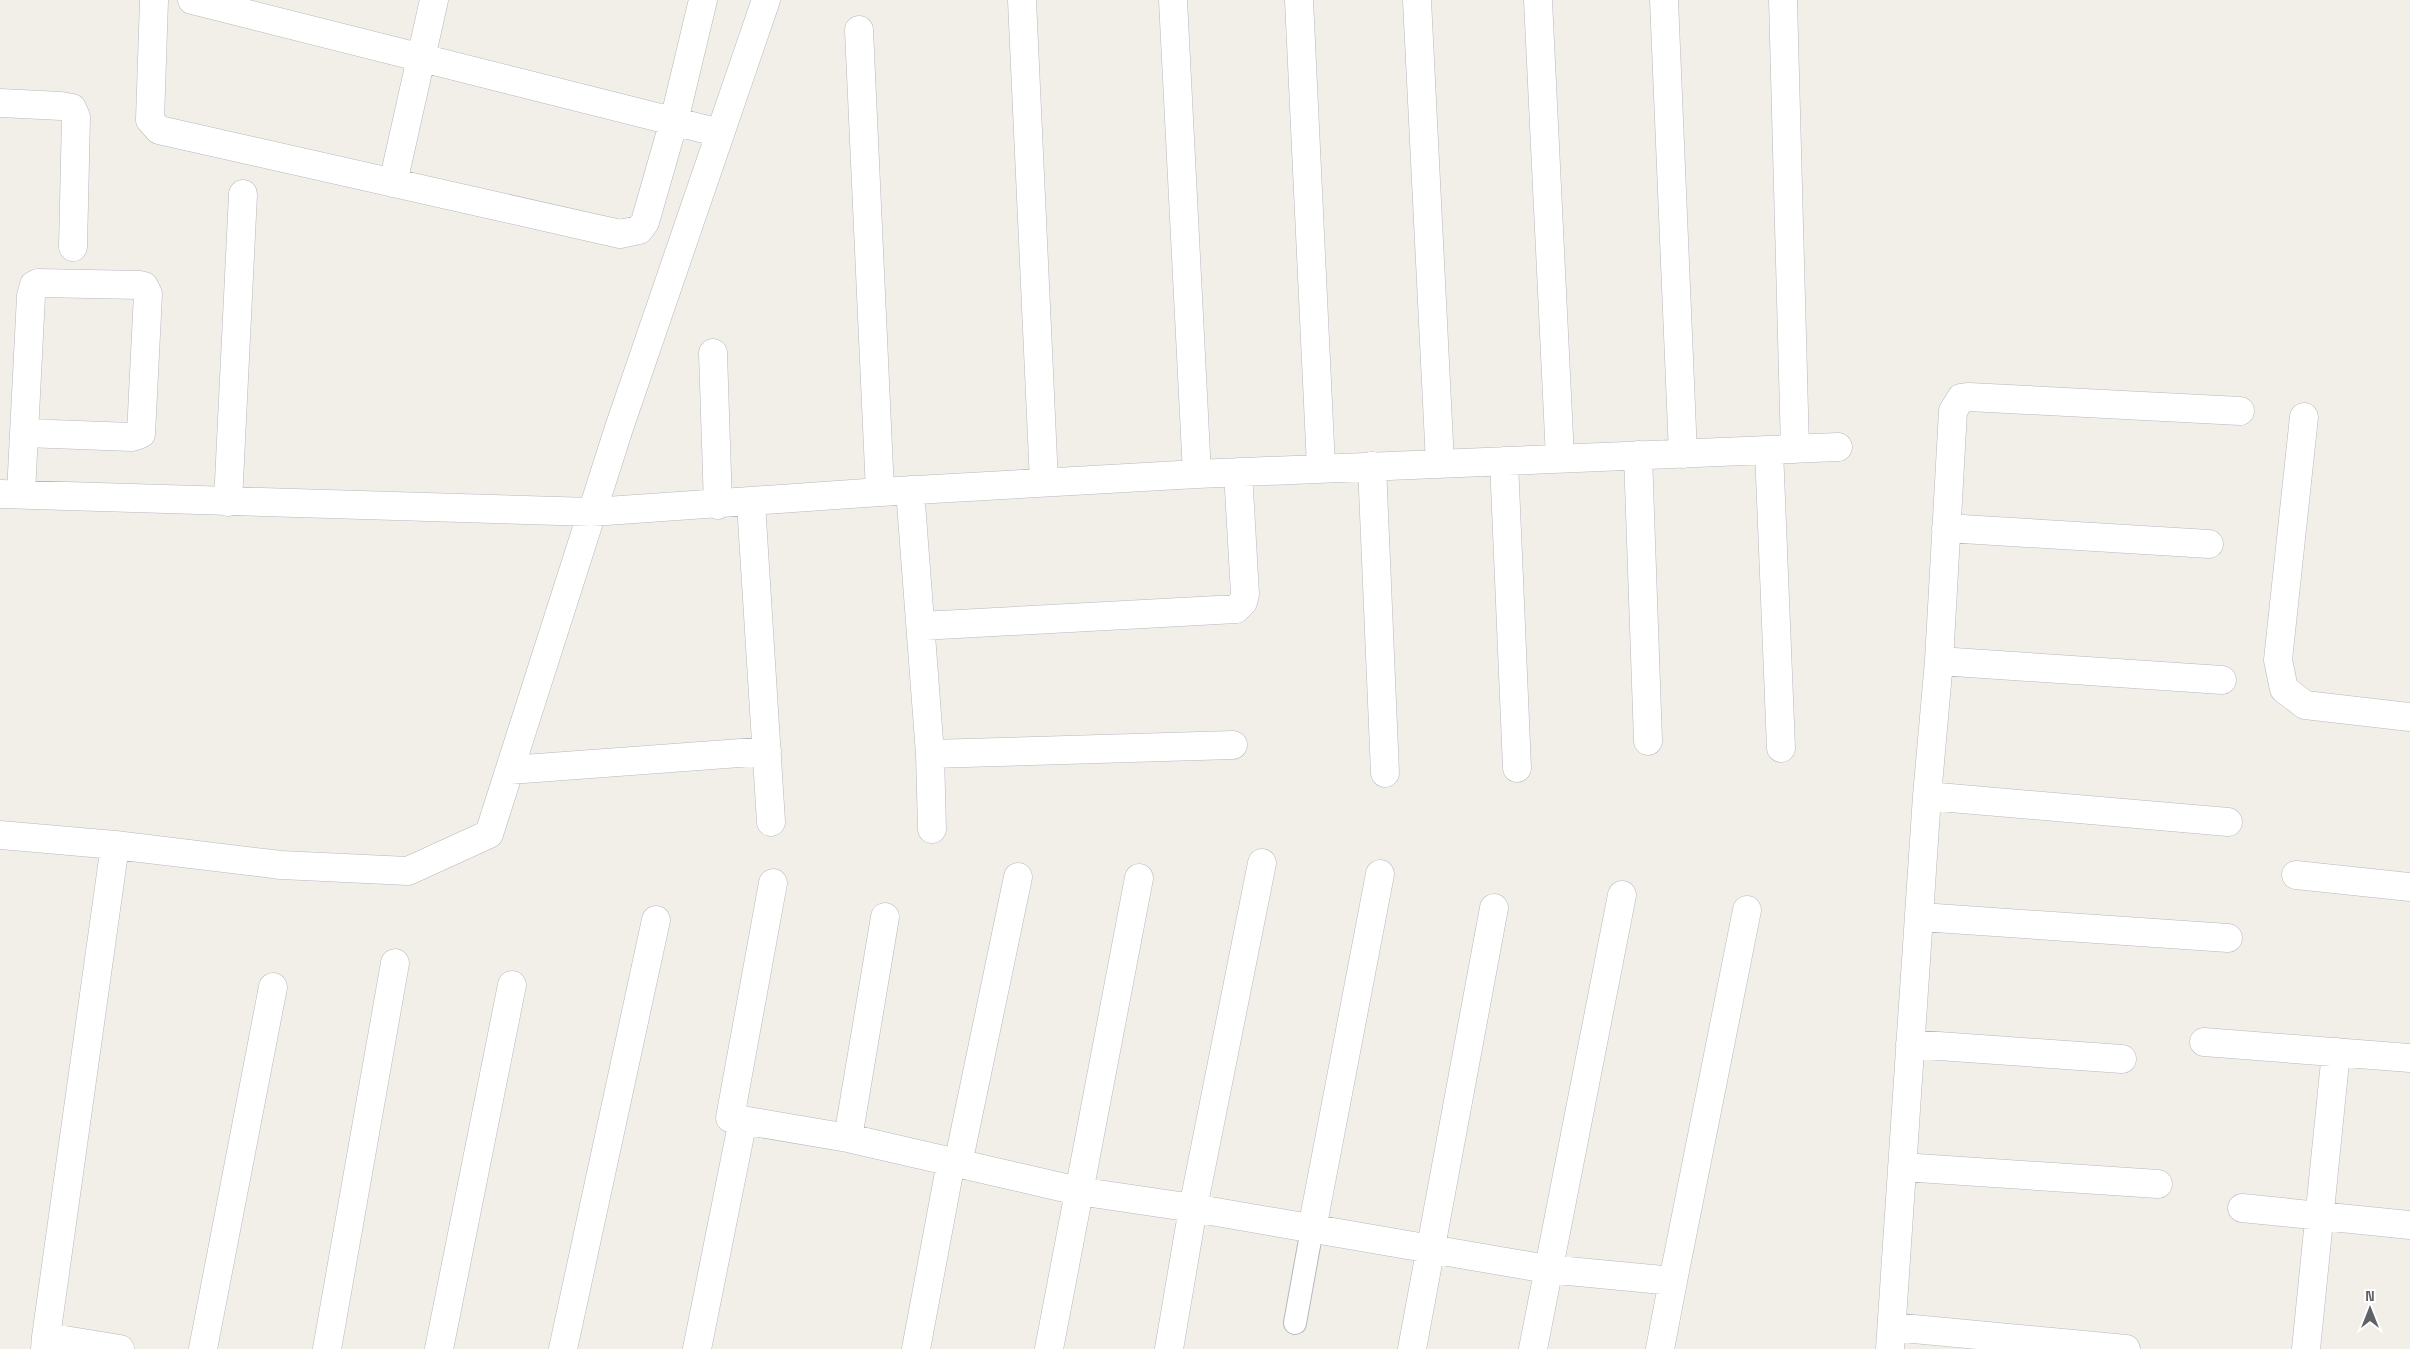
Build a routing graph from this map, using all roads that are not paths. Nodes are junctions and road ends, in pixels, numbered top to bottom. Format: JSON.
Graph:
{"nodes":[{"id":1,"x":154,"y":0,"type":"edge"},
{"id":2,"x":192,"y":0,"type":"edge"},
{"id":3,"x":434,"y":0,"type":"edge"},
{"id":4,"x":703,"y":0,"type":"edge"},
{"id":5,"x":766,"y":0,"type":"edge"},
{"id":6,"x":1022,"y":0,"type":"edge"},
{"id":7,"x":1174,"y":0,"type":"edge"},
{"id":8,"x":1299,"y":0,"type":"edge"},
{"id":9,"x":1417,"y":0,"type":"edge"},
{"id":10,"x":1538,"y":0,"type":"edge"},
{"id":11,"x":1664,"y":0,"type":"edge"},
{"id":12,"x":1783,"y":0,"type":"edge"},
{"id":13,"x":859,"y":30,"type":"dead end"},
{"id":14,"x":421,"y":57,"type":"junction"},
{"id":15,"x":0,"y":103,"type":"edge"},
{"id":16,"x":674,"y":121,"type":"junction"},
{"id":17,"x":720,"y":133,"type":"junction"},
{"id":18,"x":393,"y":183,"type":"junction"},
{"id":19,"x":243,"y":194,"type":"dead end"},
{"id":20,"x":73,"y":247,"type":"dead end"},
{"id":21,"x":713,"y":353,"type":"dead end"},
{"id":22,"x":2240,"y":411,"type":"dead end"},
{"id":23,"x":2304,"y":417,"type":"dead end"},
{"id":24,"x":25,"y":433,"type":"junction"},
{"id":25,"x":1838,"y":447,"type":"dead end"},
{"id":26,"x":1782,"y":449,"type":"junction"},
{"id":27,"x":1683,"y":454,"type":"junction"},
{"id":28,"x":1638,"y":455,"type":"junction"},
{"id":29,"x":1560,"y":458,"type":"junction"},
{"id":30,"x":1504,"y":461,"type":"junction"},
{"id":31,"x":1440,"y":463,"type":"junction"},
{"id":32,"x":1372,"y":466,"type":"junction"},
{"id":33,"x":1321,"y":467,"type":"junction"},
{"id":34,"x":1238,"y":472,"type":"junction"},
{"id":35,"x":1198,"y":474,"type":"junction"},
{"id":36,"x":1044,"y":482,"type":"junction"},
{"id":37,"x":910,"y":490,"type":"junction"},
{"id":38,"x":880,"y":492,"type":"junction"},
{"id":39,"x":11,"y":494,"type":"edge"},
{"id":40,"x":228,"y":502,"type":"junction"},
{"id":41,"x":751,"y":503,"type":"junction"},
{"id":42,"x":718,"y":505,"type":"junction"},
{"id":43,"x":592,"y":512,"type":"junction"},
{"id":44,"x":1946,"y":528,"type":"junction"},
{"id":45,"x":2209,"y":544,"type":"dead end"},
{"id":46,"x":921,"y":626,"type":"junction"},
{"id":47,"x":1939,"y":661,"type":"junction"},
{"id":48,"x":2222,"y":680,"type":"dead end"},
{"id":49,"x":2410,"y":717,"type":"edge"},
{"id":50,"x":1648,"y":741,"type":"dead end"},
{"id":51,"x":1233,"y":745,"type":"dead end"},
{"id":52,"x":1781,"y":748,"type":"dead end"},
{"id":53,"x":767,"y":750,"type":"junction"},
{"id":54,"x":930,"y":754,"type":"junction"},
{"id":55,"x":1517,"y":768,"type":"dead end"},
{"id":56,"x":510,"y":770,"type":"junction"},
{"id":57,"x":1385,"y":773,"type":"dead end"},
{"id":58,"x":1927,"y":796,"type":"junction"},
{"id":59,"x":771,"y":822,"type":"dead end"},
{"id":60,"x":2228,"y":822,"type":"dead end"},
{"id":61,"x":932,"y":830,"type":"dead end"},
{"id":62,"x":0,"y":835,"type":"edge"},
{"id":63,"x":115,"y":845,"type":"junction"},
{"id":64,"x":1262,"y":863,"type":"dead end"},
{"id":65,"x":1380,"y":874,"type":"dead end"},
{"id":66,"x":2296,"y":875,"type":"dead end"},
{"id":67,"x":1018,"y":877,"type":"dead end"},
{"id":68,"x":1139,"y":878,"type":"dead end"},
{"id":69,"x":773,"y":883,"type":"dead end"},
{"id":70,"x":2410,"y":886,"type":"edge"},
{"id":71,"x":1622,"y":895,"type":"dead end"},
{"id":72,"x":1494,"y":908,"type":"dead end"},
{"id":73,"x":1747,"y":910,"type":"dead end"},
{"id":74,"x":885,"y":917,"type":"dead end"},
{"id":75,"x":1921,"y":917,"type":"junction"},
{"id":76,"x":656,"y":920,"type":"dead end"},
{"id":77,"x":2228,"y":938,"type":"dead end"},
{"id":78,"x":395,"y":963,"type":"dead end"},
{"id":79,"x":512,"y":985,"type":"dead end"},
{"id":80,"x":273,"y":987,"type":"dead end"},
{"id":81,"x":2204,"y":1042,"type":"dead end"},
{"id":82,"x":1910,"y":1044,"type":"junction"},
{"id":83,"x":2336,"y":1052,"type":"junction"},
{"id":84,"x":2410,"y":1058,"type":"edge"},
{"id":85,"x":2122,"y":1059,"type":"dead end"},
{"id":86,"x":743,"y":1120,"type":"junction"},
{"id":87,"x":848,"y":1138,"type":"junction"},
{"id":88,"x":955,"y":1163,"type":"junction"},
{"id":89,"x":1902,"y":1167,"type":"junction"},
{"id":90,"x":2158,"y":1184,"type":"dead end"},
{"id":91,"x":1078,"y":1191,"type":"junction"},
{"id":92,"x":1193,"y":1208,"type":"junction"},
{"id":93,"x":2242,"y":1208,"type":"dead end"},
{"id":94,"x":2318,"y":1215,"type":"junction"},
{"id":95,"x":2410,"y":1225,"type":"edge"},
{"id":96,"x":1312,"y":1229,"type":"junction"},
{"id":97,"x":1431,"y":1248,"type":"junction"},
{"id":98,"x":1547,"y":1269,"type":"junction"},
{"id":99,"x":1674,"y":1281,"type":"junction"},
{"id":100,"x":1295,"y":1323,"type":"dead end"},
{"id":101,"x":1891,"y":1338,"type":"edge"},
{"id":102,"x":46,"y":1343,"type":"edge"},
{"id":103,"x":120,"y":1349,"type":"edge"},
{"id":104,"x":203,"y":1349,"type":"edge"},
{"id":105,"x":327,"y":1349,"type":"edge"},
{"id":106,"x":439,"y":1349,"type":"edge"},
{"id":107,"x":563,"y":1349,"type":"edge"},
{"id":108,"x":697,"y":1349,"type":"edge"},
{"id":109,"x":916,"y":1349,"type":"edge"},
{"id":110,"x":1049,"y":1349,"type":"edge"},
{"id":111,"x":1169,"y":1349,"type":"edge"},
{"id":112,"x":1412,"y":1349,"type":"edge"},
{"id":113,"x":1533,"y":1349,"type":"edge"},
{"id":114,"x":1660,"y":1349,"type":"edge"},
{"id":115,"x":2126,"y":1349,"type":"edge"},
{"id":116,"x":2306,"y":1349,"type":"edge"}],
"edges":[{"from":1,"to":18,"type":"street"},
{"from":2,"to":14,"type":"street"},
{"from":3,"to":14,"type":"street"},
{"from":4,"to":16,"type":"street"},
{"from":5,"to":17,"type":"street"},
{"from":6,"to":36,"type":"street"},
{"from":7,"to":35,"type":"street"},
{"from":8,"to":33,"type":"street"},
{"from":9,"to":31,"type":"street"},
{"from":10,"to":29,"type":"street"},
{"from":11,"to":27,"type":"street"},
{"from":12,"to":26,"type":"street"},
{"from":13,"to":38,"type":"street"},
{"from":14,"to":16,"type":"street"},
{"from":14,"to":18,"type":"street"},
{"from":15,"to":20,"type":"street"},
{"from":16,"to":17,"type":"street"},
{"from":16,"to":18,"type":"street"},
{"from":17,"to":43,"type":"street"},
{"from":19,"to":40,"type":"street"},
{"from":21,"to":42,"type":"street"},
{"from":22,"to":44,"type":"street"},
{"from":23,"to":49,"type":"street"},
{"from":24,"to":24,"type":"street"},
{"from":24,"to":39,"type":"street"},
{"from":25,"to":26,"type":"street"},
{"from":26,"to":27,"type":"street"},
{"from":26,"to":52,"type":"street"},
{"from":27,"to":28,"type":"street"},
{"from":28,"to":29,"type":"street"},
{"from":28,"to":50,"type":"street"},
{"from":29,"to":30,"type":"street"},
{"from":30,"to":31,"type":"street"},
{"from":30,"to":55,"type":"street"},
{"from":31,"to":32,"type":"street"},
{"from":32,"to":33,"type":"street"},
{"from":32,"to":57,"type":"street"},
{"from":33,"to":34,"type":"street"},
{"from":34,"to":35,"type":"street"},
{"from":34,"to":46,"type":"street"},
{"from":35,"to":36,"type":"street"},
{"from":36,"to":37,"type":"street"},
{"from":37,"to":38,"type":"street"},
{"from":37,"to":46,"type":"street"},
{"from":38,"to":41,"type":"street"},
{"from":39,"to":40,"type":"street"},
{"from":40,"to":43,"type":"street"},
{"from":41,"to":42,"type":"street"},
{"from":41,"to":53,"type":"street"},
{"from":42,"to":43,"type":"street"},
{"from":43,"to":56,"type":"street"},
{"from":44,"to":45,"type":"street"},
{"from":44,"to":47,"type":"street"},
{"from":46,"to":54,"type":"street"},
{"from":47,"to":48,"type":"street"},
{"from":47,"to":58,"type":"street"},
{"from":51,"to":54,"type":"street"},
{"from":53,"to":56,"type":"street"},
{"from":53,"to":59,"type":"street"},
{"from":54,"to":61,"type":"street"},
{"from":56,"to":63,"type":"street"},
{"from":58,"to":60,"type":"street"},
{"from":58,"to":75,"type":"street"},
{"from":62,"to":63,"type":"street"},
{"from":63,"to":102,"type":"street"},
{"from":64,"to":92,"type":"street"},
{"from":65,"to":96,"type":"street"},
{"from":66,"to":70,"type":"street"},
{"from":67,"to":88,"type":"street"},
{"from":68,"to":91,"type":"street"},
{"from":69,"to":86,"type":"street"},
{"from":71,"to":98,"type":"street"},
{"from":72,"to":97,"type":"street"},
{"from":73,"to":99,"type":"street"},
{"from":74,"to":87,"type":"street"},
{"from":75,"to":77,"type":"street"},
{"from":75,"to":82,"type":"street"},
{"from":76,"to":107,"type":"street"},
{"from":78,"to":105,"type":"street"},
{"from":79,"to":106,"type":"street"},
{"from":80,"to":104,"type":"street"},
{"from":81,"to":83,"type":"street"},
{"from":82,"to":85,"type":"street"},
{"from":82,"to":89,"type":"street"},
{"from":83,"to":84,"type":"street"},
{"from":83,"to":94,"type":"street"},
{"from":86,"to":87,"type":"street"},
{"from":86,"to":108,"type":"street"},
{"from":87,"to":88,"type":"street"},
{"from":88,"to":91,"type":"street"},
{"from":88,"to":109,"type":"street"},
{"from":89,"to":90,"type":"street"},
{"from":89,"to":101,"type":"street"},
{"from":91,"to":92,"type":"street"},
{"from":91,"to":110,"type":"street"},
{"from":92,"to":96,"type":"street"},
{"from":92,"to":111,"type":"street"},
{"from":93,"to":94,"type":"street"},
{"from":94,"to":95,"type":"street"},
{"from":94,"to":116,"type":"street"},
{"from":96,"to":97,"type":"street"},
{"from":96,"to":100,"type":"lane"},
{"from":97,"to":98,"type":"street"},
{"from":97,"to":112,"type":"street"},
{"from":98,"to":99,"type":"street"},
{"from":98,"to":113,"type":"street"},
{"from":99,"to":114,"type":"street"},
{"from":101,"to":115,"type":"street"},
{"from":102,"to":103,"type":"street"}]}
